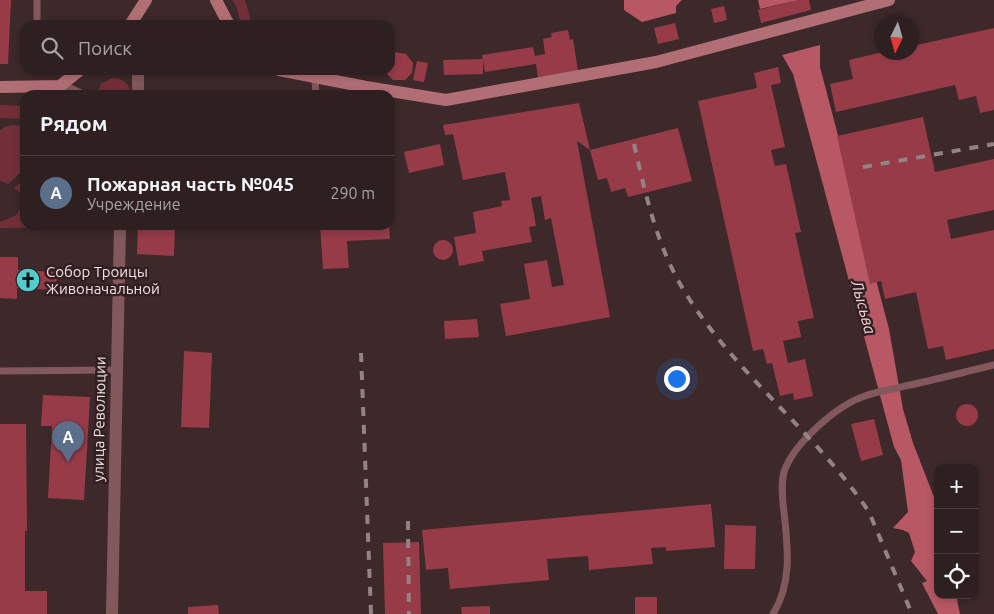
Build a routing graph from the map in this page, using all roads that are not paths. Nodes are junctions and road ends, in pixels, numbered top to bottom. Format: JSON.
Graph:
{"nodes":[{"id":1,"x":37,"y":0,"type":"edge"},
{"id":2,"x":216,"y":0,"type":"edge"},
{"id":3,"x":889,"y":0,"type":"edge"},
{"id":4,"x":37,"y":20,"type":"edge"},
{"id":5,"x":226,"y":20,"type":"edge"},
{"id":6,"x":74,"y":75,"type":"edge"},
{"id":7,"x":138,"y":75,"type":"edge"},
{"id":8,"x":302,"y":75,"type":"edge"},
{"id":9,"x":316,"y":78,"type":"junction"},
{"id":10,"x":60,"y":86,"type":"junction"},
{"id":11,"x":0,"y":87,"type":"edge"},
{"id":12,"x":68,"y":90,"type":"edge"},
{"id":13,"x":138,"y":90,"type":"edge"},
{"id":14,"x":316,"y":90,"type":"edge"},
{"id":15,"x":387,"y":90,"type":"edge"},
{"id":16,"x":395,"y":91,"type":"edge"},
{"id":17,"x":120,"y":230,"type":"edge"},
{"id":18,"x":994,"y":365,"type":"edge"},
{"id":19,"x":0,"y":370,"type":"edge"},
{"id":20,"x":116,"y":370,"type":"junction"},
{"id":21,"x":112,"y":614,"type":"edge"},
{"id":22,"x":773,"y":614,"type":"edge"}],
"edges":[{"from":1,"to":4,"type":"lane"},
{"from":2,"to":5,"type":"main road"},
{"from":3,"to":16,"type":"main road"},
{"from":6,"to":10,"type":"main road"},
{"from":7,"to":13,"type":"street"},
{"from":8,"to":9,"type":"main road"},
{"from":9,"to":14,"type":"lane"},
{"from":9,"to":15,"type":"main road"},
{"from":10,"to":11,"type":"main road"},
{"from":10,"to":12,"type":"street"},
{"from":17,"to":20,"type":"street","name":"улица Революции"},
{"from":18,"to":22,"type":"lane"},
{"from":19,"to":20,"type":"lane"},
{"from":20,"to":21,"type":"street","name":"улица Революции"}]}
